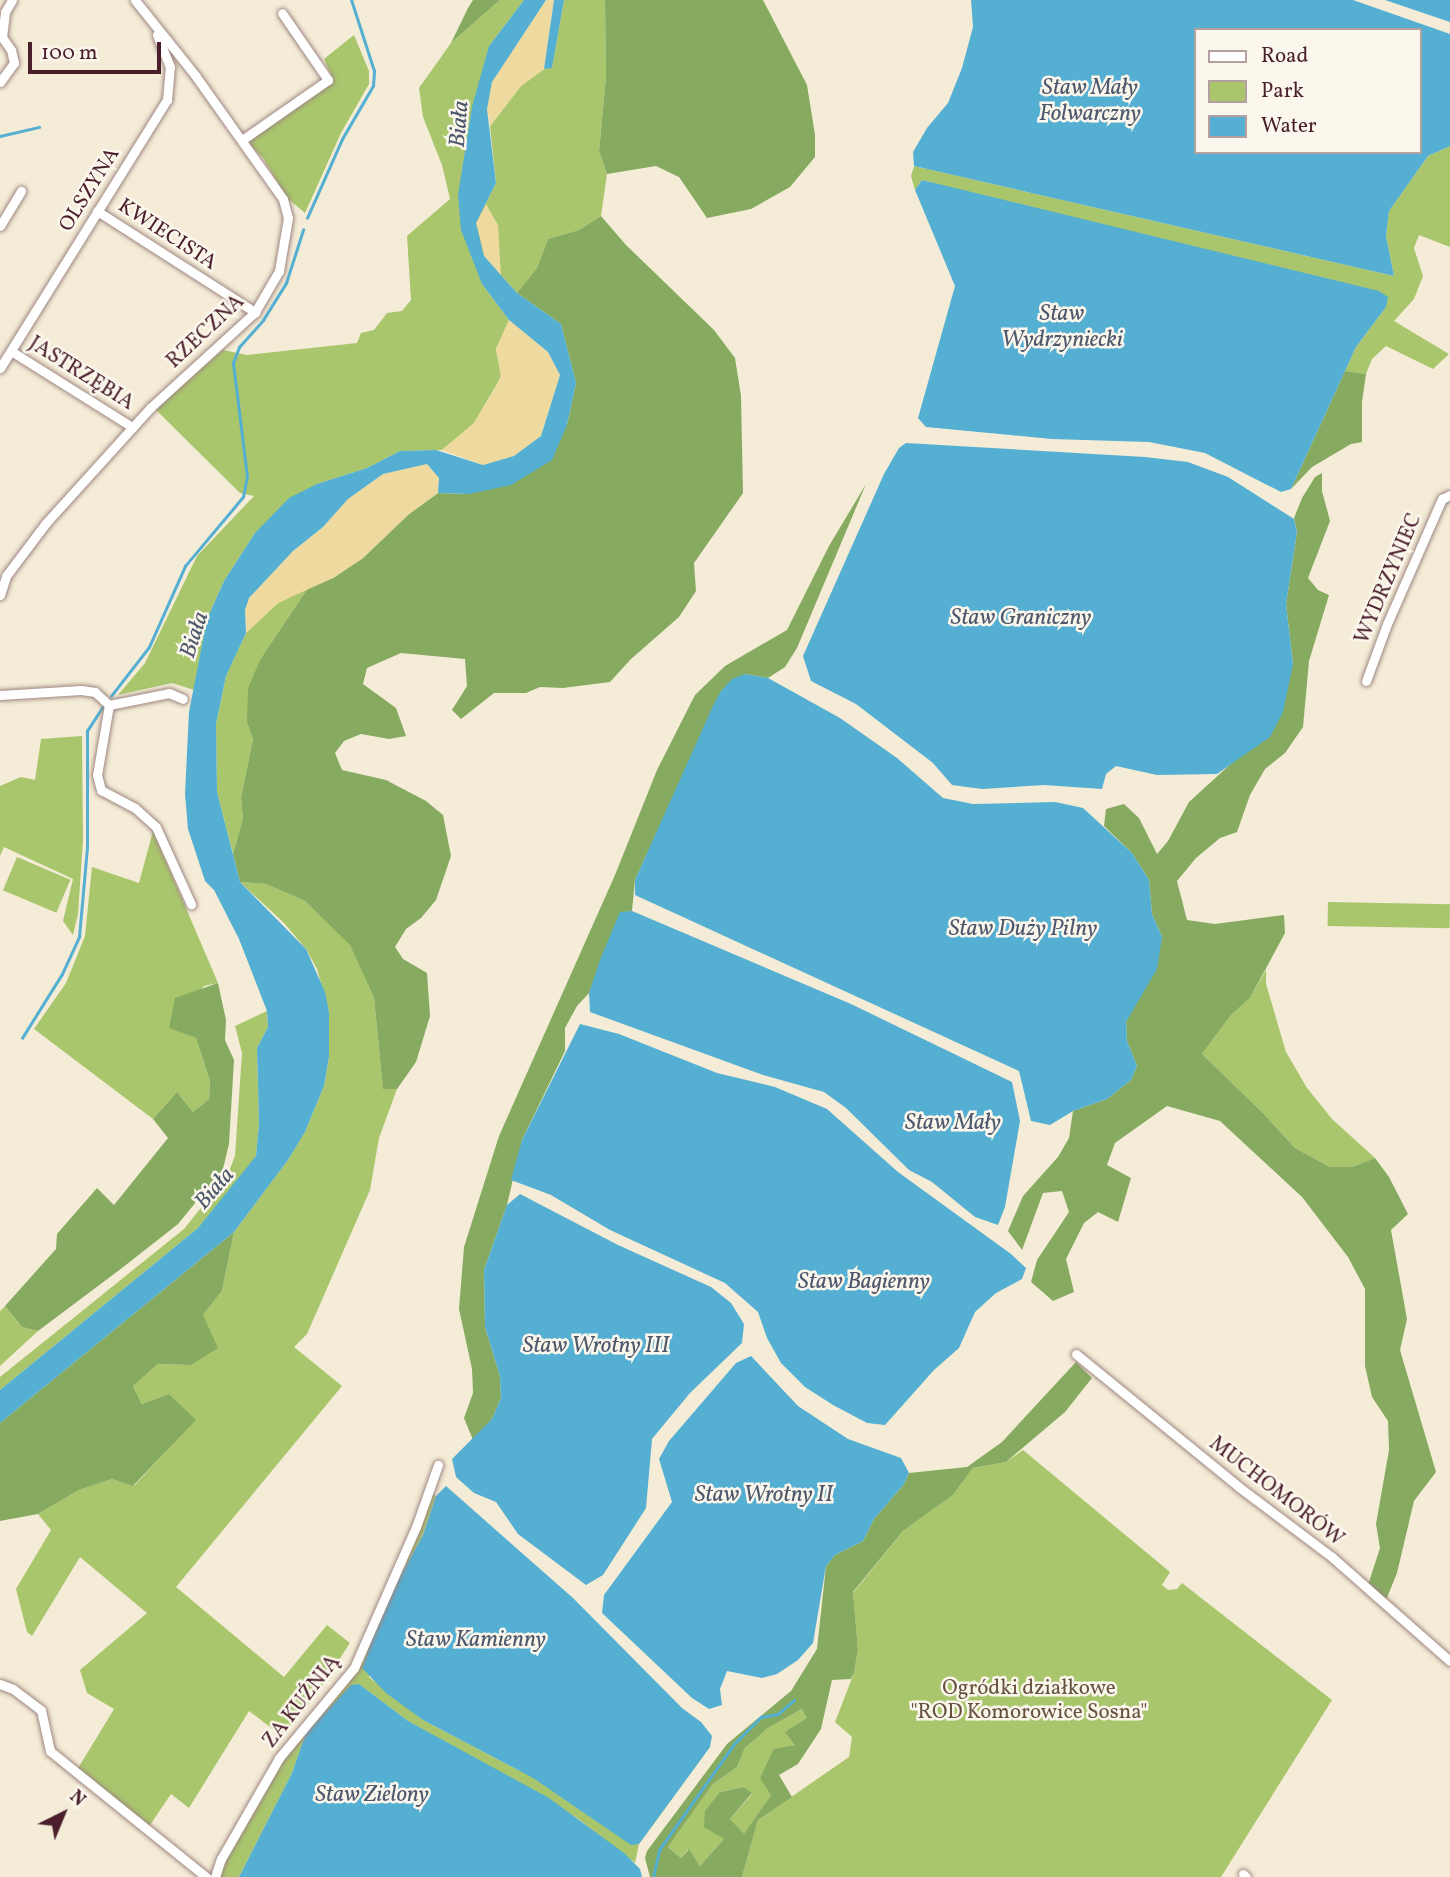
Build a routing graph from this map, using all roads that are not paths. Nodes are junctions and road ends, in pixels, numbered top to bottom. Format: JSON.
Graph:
{"nodes":[{"id":1,"x":12,"y":0,"type":"edge"},
{"id":2,"x":135,"y":0,"type":"edge"},
{"id":3,"x":282,"y":13,"type":"dead end"},
{"id":4,"x":151,"y":23,"type":"junction"},
{"id":5,"x":0,"y":82,"type":"edge"},
{"id":6,"x":242,"y":140,"type":"junction"},
{"id":7,"x":21,"y":191,"type":"dead end"},
{"id":8,"x":97,"y":211,"type":"junction"},
{"id":9,"x":0,"y":226,"type":"edge"},
{"id":10,"x":255,"y":312,"type":"junction"},
{"id":11,"x":11,"y":351,"type":"junction"},
{"id":12,"x":0,"y":368,"type":"edge"},
{"id":13,"x":132,"y":427,"type":"junction"},
{"id":14,"x":1450,"y":495,"type":"edge"},
{"id":15,"x":0,"y":595,"type":"edge"},
{"id":16,"x":1366,"y":681,"type":"dead end"},
{"id":17,"x":0,"y":695,"type":"edge"},
{"id":18,"x":183,"y":699,"type":"dead end"},
{"id":19,"x":109,"y":705,"type":"junction"},
{"id":20,"x":191,"y":904,"type":"dead end"},
{"id":21,"x":1076,"y":1354,"type":"dead end"},
{"id":22,"x":438,"y":1465,"type":"dead end"},
{"id":23,"x":1450,"y":1661,"type":"edge"},
{"id":24,"x":0,"y":1684,"type":"edge"},
{"id":25,"x":206,"y":1877,"type":"edge"},
{"id":26,"x":215,"y":1877,"type":"edge"}],
"edges":[{"from":1,"to":5,"type":"street"},
{"from":2,"to":4,"type":"street","name":"RZECZNA"},
{"from":3,"to":6,"type":"street"},
{"from":4,"to":6,"type":"street","name":"RZECZNA"},
{"from":4,"to":8,"type":"street","name":"OLSZYNA"},
{"from":6,"to":10,"type":"street","name":"RZECZNA"},
{"from":7,"to":9,"type":"street"},
{"from":8,"to":10,"type":"street","name":"KWIECISTA"},
{"from":8,"to":11,"type":"street","name":"OLSZYNA"},
{"from":10,"to":13,"type":"street","name":"RZECZNA"},
{"from":11,"to":12,"type":"street","name":"OLSZYNA"},
{"from":11,"to":13,"type":"street","name":"JASTRZĘBIA"},
{"from":13,"to":15,"type":"street","name":"RZECZNA"},
{"from":14,"to":16,"type":"street","name":"WYDRZYNIEC"},
{"from":17,"to":19,"type":"street"},
{"from":18,"to":19,"type":"street"},
{"from":19,"to":20,"type":"street"},
{"from":21,"to":23,"type":"street","name":"MUCHOMORÓW"},
{"from":22,"to":26,"type":"street","name":"ZA KUŹNIĄ"},
{"from":24,"to":25,"type":"street"}]}
